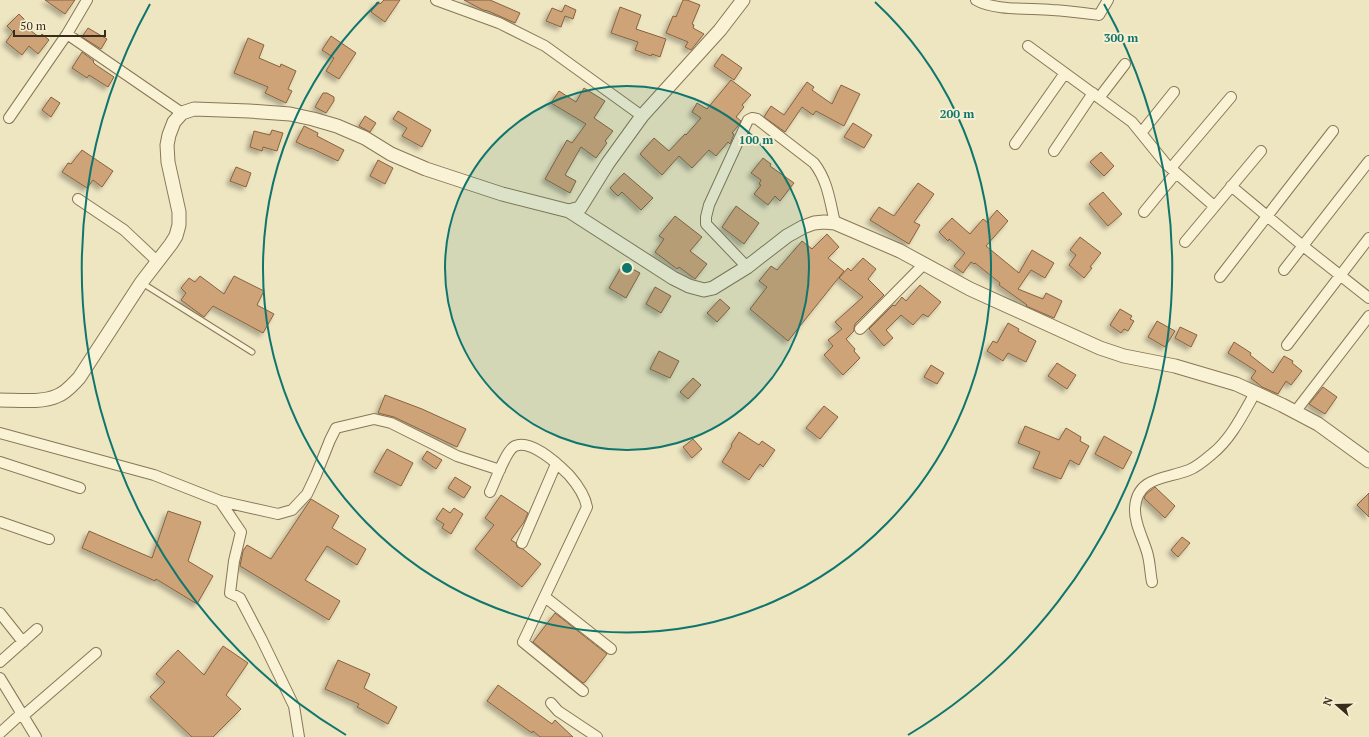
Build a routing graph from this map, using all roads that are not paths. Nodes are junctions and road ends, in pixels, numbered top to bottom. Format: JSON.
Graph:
{"nodes":[{"id":1,"x":87,"y":0,"type":"edge"},
{"id":2,"x":436,"y":0,"type":"edge"},
{"id":3,"x":743,"y":0,"type":"edge"},
{"id":4,"x":976,"y":0,"type":"edge"},
{"id":5,"x":1058,"y":0,"type":"edge"},
{"id":6,"x":1108,"y":0,"type":"edge"},
{"id":7,"x":1000,"y":3,"type":"edge"},
{"id":8,"x":1052,"y":10,"type":"junction"},
{"id":9,"x":67,"y":34,"type":"junction"},
{"id":10,"x":1028,"y":46,"type":"dead end"},
{"id":11,"x":1125,"y":64,"type":"dead end"},
{"id":12,"x":1065,"y":73,"type":"junction"},
{"id":13,"x":1174,"y":92,"type":"dead end"},
{"id":14,"x":1096,"y":95,"type":"junction"},
{"id":15,"x":1231,"y":97,"type":"dead end"},
{"id":16,"x":182,"y":113,"type":"junction"},
{"id":17,"x":642,"y":116,"type":"junction"},
{"id":18,"x":9,"y":118,"type":"dead end"},
{"id":19,"x":1333,"y":131,"type":"dead end"},
{"id":20,"x":1141,"y":133,"type":"junction"},
{"id":21,"x":1015,"y":144,"type":"dead end"},
{"id":22,"x":1054,"y":151,"type":"dead end"},
{"id":23,"x":1261,"y":151,"type":"dead end"},
{"id":24,"x":1369,"y":161,"type":"edge"},
{"id":25,"x":1173,"y":170,"type":"junction"},
{"id":26,"x":1231,"y":186,"type":"junction"},
{"id":27,"x":78,"y":199,"type":"dead end"},
{"id":28,"x":1214,"y":206,"type":"junction"},
{"id":29,"x":569,"y":211,"type":"junction"},
{"id":30,"x":1144,"y":212,"type":"dead end"},
{"id":31,"x":1267,"y":216,"type":"junction"},
{"id":32,"x":834,"y":223,"type":"junction"},
{"id":33,"x":1369,"y":238,"type":"edge"},
{"id":34,"x":1185,"y":242,"type":"dead end"},
{"id":35,"x":1303,"y":246,"type":"junction"},
{"id":36,"x":158,"y":262,"type":"junction"},
{"id":37,"x":924,"y":264,"type":"junction"},
{"id":38,"x":747,"y":267,"type":"junction"},
{"id":39,"x":1284,"y":270,"type":"dead end"},
{"id":40,"x":1340,"y":276,"type":"junction"},
{"id":41,"x":1220,"y":277,"type":"dead end"},
{"id":42,"x":141,"y":283,"type":"junction"},
{"id":43,"x":1369,"y":298,"type":"edge"},
{"id":44,"x":1369,"y":316,"type":"edge"},
{"id":45,"x":860,"y":330,"type":"dead end"},
{"id":46,"x":1287,"y":344,"type":"dead end"},
{"id":47,"x":252,"y":352,"type":"dead end"},
{"id":48,"x":1255,"y":393,"type":"junction"},
{"id":49,"x":0,"y":400,"type":"edge"},
{"id":50,"x":1295,"y":412,"type":"junction"},
{"id":51,"x":0,"y":433,"type":"edge"},
{"id":52,"x":1369,"y":461,"type":"edge"},
{"id":53,"x":0,"y":462,"type":"edge"},
{"id":54,"x":556,"y":464,"type":"junction"},
{"id":55,"x":500,"y":470,"type":"junction"},
{"id":56,"x":80,"y":488,"type":"dead end"},
{"id":57,"x":490,"y":492,"type":"dead end"},
{"id":58,"x":220,"y":501,"type":"junction"},
{"id":59,"x":0,"y":522,"type":"edge"},
{"id":60,"x":49,"y":539,"type":"dead end"},
{"id":61,"x":522,"y":543,"type":"dead end"},
{"id":62,"x":1152,"y":582,"type":"dead end"},
{"id":63,"x":545,"y":596,"type":"junction"},
{"id":64,"x":0,"y":613,"type":"edge"},
{"id":65,"x":37,"y":630,"type":"dead end"},
{"id":66,"x":23,"y":642,"type":"junction"},
{"id":67,"x":611,"y":649,"type":"dead end"},
{"id":68,"x":96,"y":653,"type":"dead end"},
{"id":69,"x":0,"y":662,"type":"edge"},
{"id":70,"x":0,"y":678,"type":"edge"},
{"id":71,"x":584,"y":691,"type":"dead end"},
{"id":72,"x":551,"y":703,"type":"dead end"},
{"id":73,"x":22,"y":715,"type":"junction"},
{"id":74,"x":0,"y":733,"type":"edge"},
{"id":75,"x":36,"y":737,"type":"edge"},
{"id":76,"x":299,"y":737,"type":"edge"},
{"id":77,"x":598,"y":737,"type":"edge"}],
"edges":[{"from":1,"to":9,"type":"street"},
{"from":2,"to":17,"type":"street"},
{"from":3,"to":17,"type":"street"},
{"from":4,"to":7,"type":"street"},
{"from":5,"to":8,"type":"street"},
{"from":6,"to":8,"type":"street"},
{"from":7,"to":8,"type":"street"},
{"from":9,"to":16,"type":"street"},
{"from":9,"to":18,"type":"street"},
{"from":10,"to":12,"type":"street"},
{"from":11,"to":14,"type":"street"},
{"from":12,"to":14,"type":"street"},
{"from":12,"to":21,"type":"street"},
{"from":13,"to":20,"type":"street"},
{"from":14,"to":20,"type":"street"},
{"from":14,"to":22,"type":"street"},
{"from":15,"to":25,"type":"street"},
{"from":16,"to":29,"type":"street"},
{"from":16,"to":36,"type":"street"},
{"from":17,"to":29,"type":"street"},
{"from":19,"to":31,"type":"street"},
{"from":20,"to":25,"type":"street"},
{"from":23,"to":26,"type":"street"},
{"from":24,"to":35,"type":"street"},
{"from":25,"to":28,"type":"street"},
{"from":25,"to":30,"type":"street"},
{"from":26,"to":28,"type":"street"},
{"from":26,"to":31,"type":"street"},
{"from":27,"to":36,"type":"street"},
{"from":28,"to":34,"type":"street"},
{"from":29,"to":38,"type":"street"},
{"from":31,"to":35,"type":"street"},
{"from":31,"to":41,"type":"street"},
{"from":32,"to":37,"type":"street"},
{"from":32,"to":38,"type":"street"},
{"from":32,"to":38,"type":"street"},
{"from":33,"to":40,"type":"street"},
{"from":35,"to":39,"type":"street"},
{"from":35,"to":40,"type":"street"},
{"from":36,"to":42,"type":"street"},
{"from":37,"to":45,"type":"street"},
{"from":37,"to":48,"type":"street"},
{"from":40,"to":43,"type":"street"},
{"from":40,"to":46,"type":"street"},
{"from":42,"to":47,"type":"lane"},
{"from":42,"to":49,"type":"street"},
{"from":44,"to":50,"type":"street"},
{"from":48,"to":50,"type":"street"},
{"from":48,"to":62,"type":"street"},
{"from":50,"to":52,"type":"street"},
{"from":51,"to":58,"type":"street"},
{"from":53,"to":56,"type":"street"},
{"from":54,"to":55,"type":"street"},
{"from":54,"to":61,"type":"street"},
{"from":54,"to":63,"type":"street"},
{"from":55,"to":57,"type":"street"},
{"from":55,"to":58,"type":"street"},
{"from":58,"to":76,"type":"street"},
{"from":59,"to":60,"type":"street"},
{"from":63,"to":67,"type":"street"},
{"from":63,"to":71,"type":"street"},
{"from":64,"to":66,"type":"street"},
{"from":65,"to":66,"type":"street"},
{"from":66,"to":69,"type":"street"},
{"from":68,"to":73,"type":"street"},
{"from":70,"to":73,"type":"street"},
{"from":72,"to":77,"type":"street"},
{"from":73,"to":74,"type":"street"},
{"from":73,"to":75,"type":"street"}]}
